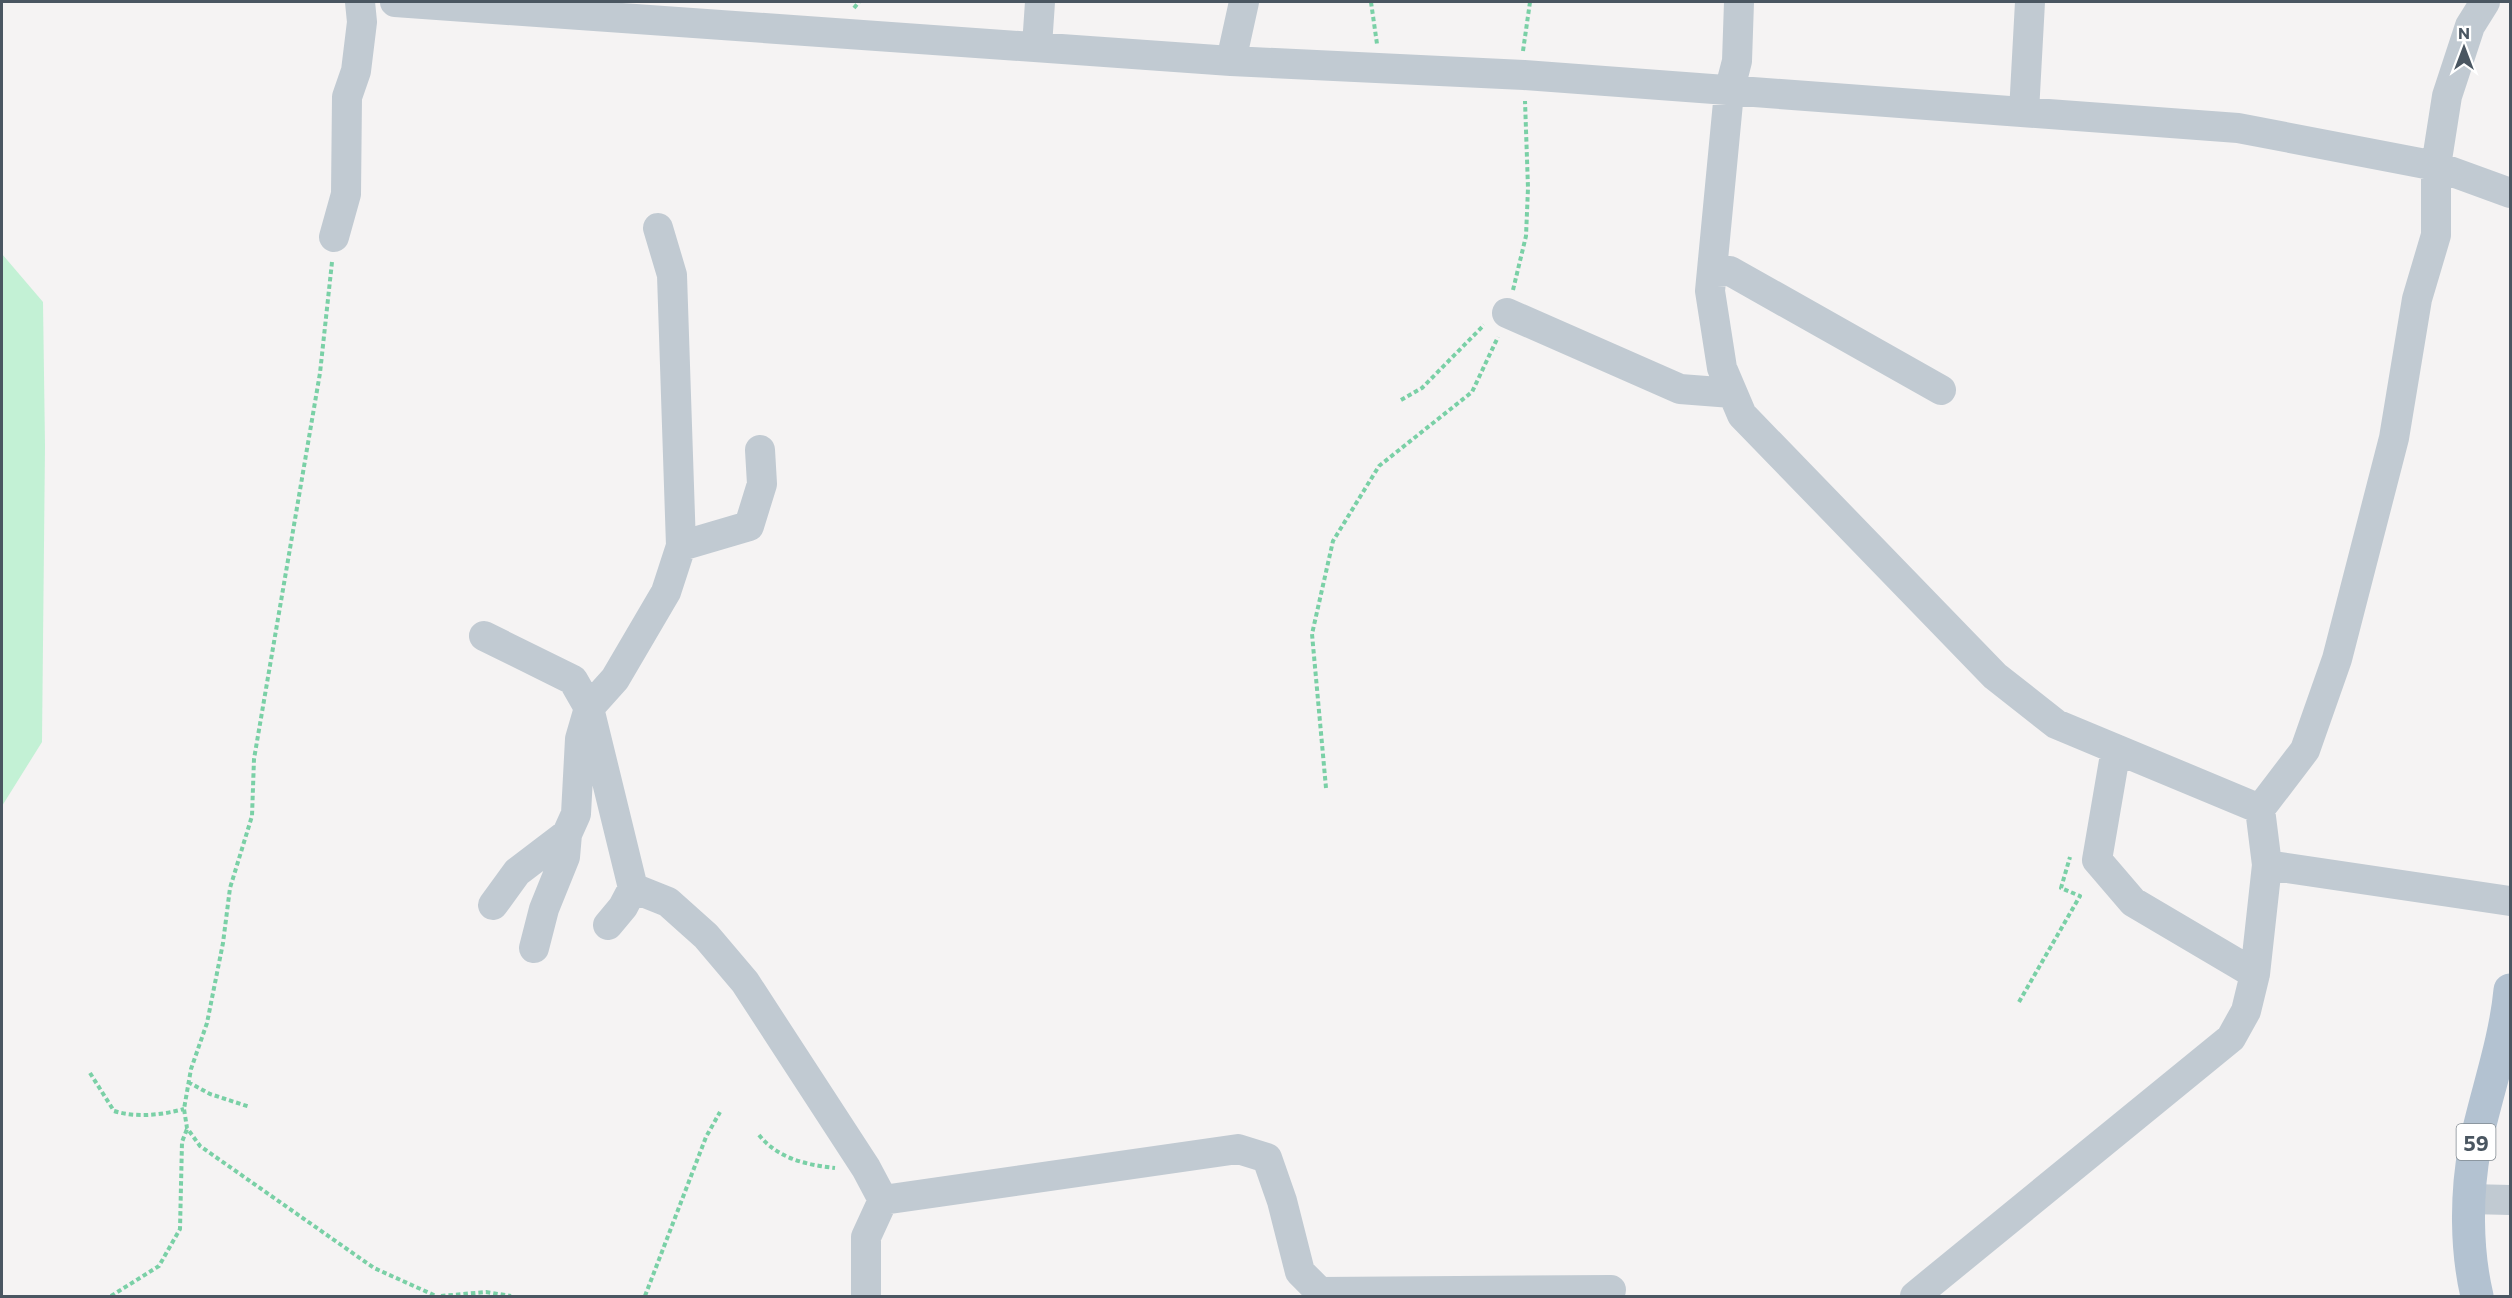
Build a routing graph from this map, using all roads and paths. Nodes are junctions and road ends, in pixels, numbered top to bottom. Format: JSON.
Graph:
{"nodes":[{"id":1,"x":360,"y":2,"type":"edge"},
{"id":2,"x":395,"y":2,"type":"edge"},
{"id":3,"x":1040,"y":2,"type":"edge"},
{"id":4,"x":1244,"y":2,"type":"edge"},
{"id":5,"x":1371,"y":2,"type":"edge"},
{"id":6,"x":1530,"y":2,"type":"edge"},
{"id":7,"x":1739,"y":2,"type":"edge"},
{"id":8,"x":2030,"y":2,"type":"edge"},
{"id":9,"x":2486,"y":2,"type":"edge"},
{"id":10,"x":1037,"y":46,"type":"junction"},
{"id":11,"x":1231,"y":61,"type":"junction"},
{"id":12,"x":1380,"y":68,"type":"junction"},
{"id":13,"x":1524,"y":75,"type":"junction"},
{"id":14,"x":1729,"y":92,"type":"junction"},
{"id":15,"x":2024,"y":112,"type":"junction"},
{"id":16,"x":2436,"y":166,"type":"junction"},
{"id":17,"x":2511,"y":193,"type":"edge"},
{"id":18,"x":658,"y":228,"type":"dead end"},
{"id":19,"x":334,"y":237,"type":"joint"},
{"id":20,"x":1712,"y":272,"type":"junction"},
{"id":21,"x":1507,"y":313,"type":"junction"},
{"id":22,"x":1941,"y":390,"type":"dead end"},
{"id":23,"x":1732,"y":393,"type":"junction"},
{"id":24,"x":1401,"y":400,"type":"dead end"},
{"id":25,"x":760,"y":450,"type":"dead end"},
{"id":26,"x":681,"y":546,"type":"junction"},
{"id":27,"x":484,"y":636,"type":"dead end"},
{"id":28,"x":589,"y":708,"type":"junction"},
{"id":29,"x":2116,"y":749,"type":"junction"},
{"id":30,"x":1326,"y":788,"type":"dead end"},
{"id":31,"x":2260,"y":809,"type":"junction"},
{"id":32,"x":567,"y":834,"type":"junction"},
{"id":33,"x":2071,"y":855,"type":"dead end"},
{"id":34,"x":2268,"y":865,"type":"junction"},
{"id":35,"x":633,"y":888,"type":"junction"},
{"id":36,"x":2511,"y":901,"type":"edge"},
{"id":37,"x":493,"y":905,"type":"dead end"},
{"id":38,"x":608,"y":925,"type":"dead end"},
{"id":39,"x":534,"y":948,"type":"dead end"},
{"id":40,"x":2255,"y":974,"type":"junction"},
{"id":41,"x":2511,"y":990,"type":"edge"},
{"id":42,"x":2019,"y":1002,"type":"dead end"},
{"id":43,"x":90,"y":1073,"type":"dead end"},
{"id":44,"x":188,"y":1082,"type":"junction"},
{"id":45,"x":250,"y":1107,"type":"dead end"},
{"id":46,"x":184,"y":1109,"type":"junction"},
{"id":47,"x":720,"y":1112,"type":"dead end"},
{"id":48,"x":187,"y":1128,"type":"junction"},
{"id":49,"x":759,"y":1135,"type":"dead end"},
{"id":50,"x":866,"y":1168,"type":"junction"},
{"id":51,"x":2470,"y":1199,"type":"junction"},
{"id":52,"x":883,"y":1200,"type":"junction"},
{"id":53,"x":2511,"y":1200,"type":"edge"},
{"id":54,"x":1611,"y":1290,"type":"dead end"},
{"id":55,"x":111,"y":1296,"type":"edge"},
{"id":56,"x":436,"y":1296,"type":"edge"},
{"id":57,"x":441,"y":1296,"type":"edge"},
{"id":58,"x":511,"y":1296,"type":"edge"},
{"id":59,"x":645,"y":1296,"type":"edge"},
{"id":60,"x":866,"y":1296,"type":"edge"},
{"id":61,"x":1915,"y":1296,"type":"edge"},
{"id":62,"x":2477,"y":1296,"type":"edge"}],
"edges":[{"from":1,"to":19,"type":"street"},
{"from":2,"to":10,"type":"street"},
{"from":3,"to":10,"type":"street"},
{"from":4,"to":11,"type":"street"},
{"from":5,"to":12,"type":"path"},
{"from":6,"to":13,"type":"path"},
{"from":7,"to":14,"type":"street"},
{"from":8,"to":15,"type":"street"},
{"from":9,"to":16,"type":"street"},
{"from":10,"to":11,"type":"street"},
{"from":11,"to":12,"type":"street"},
{"from":12,"to":13,"type":"street"},
{"from":13,"to":14,"type":"street"},
{"from":13,"to":21,"type":"path"},
{"from":14,"to":15,"type":"street"},
{"from":14,"to":20,"type":"street"},
{"from":15,"to":16,"type":"street"},
{"from":16,"to":17,"type":"street"},
{"from":16,"to":31,"type":"street"},
{"from":18,"to":26,"type":"street"},
{"from":19,"to":44,"type":"path"},
{"from":20,"to":22,"type":"street"},
{"from":20,"to":23,"type":"street"},
{"from":21,"to":23,"type":"street"},
{"from":21,"to":24,"type":"path"},
{"from":21,"to":30,"type":"path"},
{"from":23,"to":29,"type":"street"},
{"from":25,"to":26,"type":"street"},
{"from":26,"to":28,"type":"street"},
{"from":27,"to":28,"type":"street"},
{"from":28,"to":32,"type":"street"},
{"from":28,"to":35,"type":"street"},
{"from":29,"to":31,"type":"street"},
{"from":29,"to":40,"type":"street"},
{"from":31,"to":34,"type":"street"},
{"from":32,"to":37,"type":"street"},
{"from":32,"to":39,"type":"street"},
{"from":33,"to":42,"type":"path"},
{"from":34,"to":36,"type":"street"},
{"from":34,"to":40,"type":"street"},
{"from":35,"to":38,"type":"street"},
{"from":35,"to":50,"type":"street"},
{"from":40,"to":61,"type":"street"},
{"from":41,"to":51,"type":"main road","number":"59"},
{"from":43,"to":46,"type":"path"},
{"from":44,"to":45,"type":"path"},
{"from":44,"to":46,"type":"path"},
{"from":46,"to":48,"type":"path"},
{"from":47,"to":59,"type":"path"},
{"from":48,"to":55,"type":"path"},
{"from":48,"to":56,"type":"path"},
{"from":49,"to":50,"type":"path"},
{"from":50,"to":52,"type":"street"},
{"from":51,"to":53,"type":"street"},
{"from":51,"to":62,"type":"main road","number":"59"},
{"from":52,"to":54,"type":"street"},
{"from":52,"to":60,"type":"street"},
{"from":57,"to":58,"type":"path"}]}
